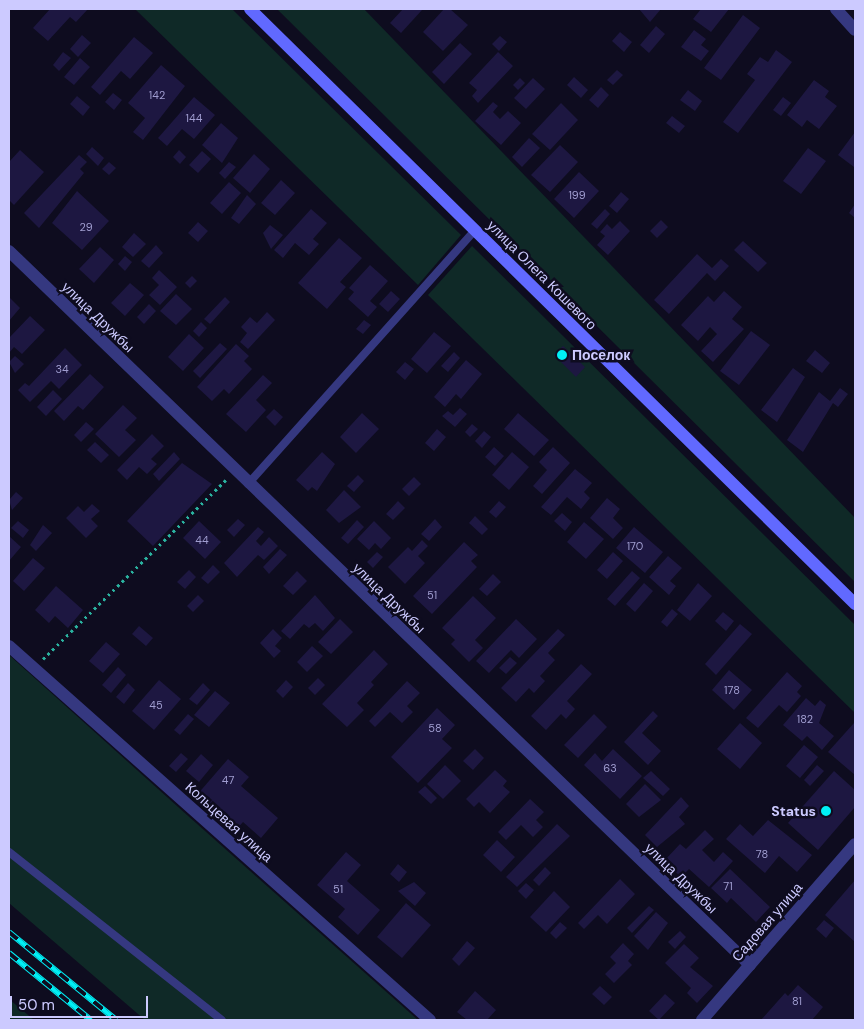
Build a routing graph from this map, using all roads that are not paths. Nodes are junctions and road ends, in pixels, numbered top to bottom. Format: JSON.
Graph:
{"nodes":[{"id":1,"x":250,"y":9,"type":"edge"},
{"id":2,"x":836,"y":9,"type":"edge"},
{"id":3,"x":855,"y":30,"type":"edge"},
{"id":4,"x":475,"y":230,"type":"junction"},
{"id":5,"x":9,"y":251,"type":"edge"},
{"id":6,"x":248,"y":484,"type":"junction"},
{"id":7,"x":855,"y":604,"type":"edge"},
{"id":8,"x":9,"y":646,"type":"edge"},
{"id":9,"x":855,"y":844,"type":"edge"},
{"id":10,"x":9,"y":852,"type":"edge"},
{"id":11,"x":750,"y":965,"type":"junction"},
{"id":12,"x":222,"y":1020,"type":"edge"},
{"id":13,"x":430,"y":1020,"type":"edge"},
{"id":14,"x":702,"y":1020,"type":"edge"}],
"edges":[{"from":1,"to":4,"type":"street","name":"улица Олега Кошевого"},
{"from":2,"to":3,"type":"street"},
{"from":4,"to":6,"type":"lane"},
{"from":4,"to":7,"type":"street","name":"улица Олега Кошевого"},
{"from":5,"to":6,"type":"street","name":"улица Дружбы"},
{"from":6,"to":11,"type":"street","name":"улица Дружбы"},
{"from":8,"to":13,"type":"street","name":"Кольцевая улица"},
{"from":9,"to":11,"type":"street","name":"Садовая улица"},
{"from":10,"to":12,"type":"lane"},
{"from":11,"to":14,"type":"street","name":"Садовая улица"}]}
